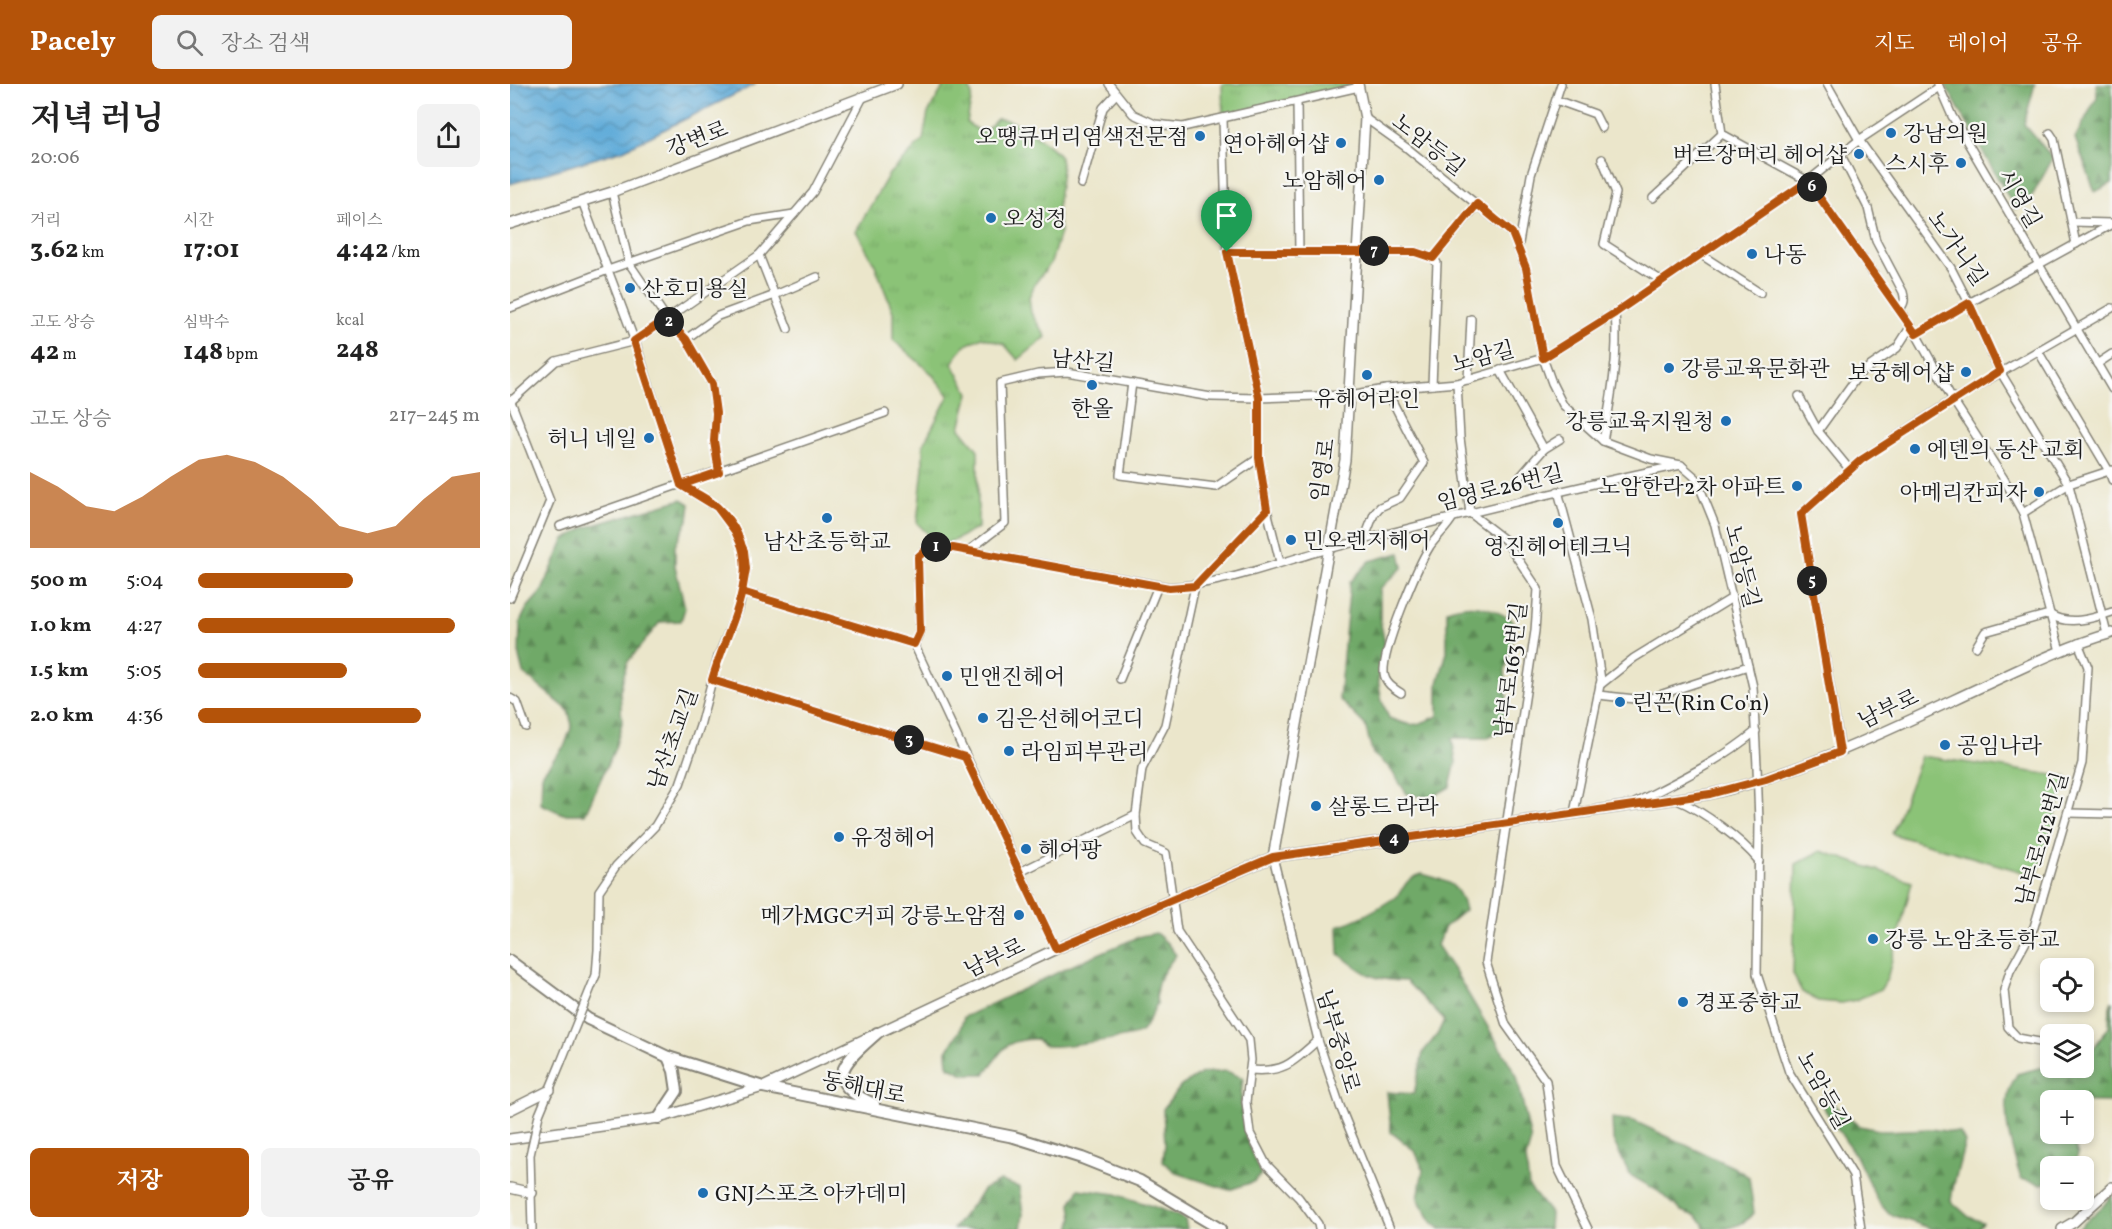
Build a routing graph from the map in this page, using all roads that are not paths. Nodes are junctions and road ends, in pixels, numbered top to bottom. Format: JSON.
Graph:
{"nodes":[{"id":1,"x":897,"y":84,"type":"edge"},
{"id":2,"x":1109,"y":84,"type":"edge"},
{"id":3,"x":1562,"y":84,"type":"edge"},
{"id":4,"x":1715,"y":84,"type":"edge"},
{"id":5,"x":1827,"y":84,"type":"edge"},
{"id":6,"x":1359,"y":86,"type":"edge"},
{"id":7,"x":1938,"y":86,"type":"edge"},
{"id":8,"x":1116,"y":94,"type":"junction"},
{"id":9,"x":863,"y":97,"type":"junction"},
{"id":10,"x":1556,"y":100,"type":"junction"},
{"id":11,"x":1297,"y":102,"type":"junction"},
{"id":12,"x":1365,"y":118,"type":"junction"},
{"id":13,"x":1223,"y":119,"type":"junction"},
{"id":14,"x":1602,"y":128,"type":"dead end"},
{"id":15,"x":2050,"y":133,"type":"dead end"},
{"id":16,"x":1722,"y":134,"type":"junction"},
{"id":17,"x":1859,"y":140,"type":"junction"},
{"id":18,"x":1840,"y":155,"type":"junction"},
{"id":19,"x":1602,"y":159,"type":"dead end"},
{"id":20,"x":1808,"y":181,"type":"junction"},
{"id":21,"x":1081,"y":184,"type":"dead end"},
{"id":22,"x":612,"y":192,"type":"junction"},
{"id":23,"x":1653,"y":198,"type":"dead end"},
{"id":24,"x":582,"y":201,"type":"junction"},
{"id":25,"x":1477,"y":204,"type":"junction"},
{"id":26,"x":794,"y":214,"type":"junction"},
{"id":27,"x":2072,"y":222,"type":"junction"},
{"id":28,"x":510,"y":224,"type":"edge"},
{"id":29,"x":2112,"y":224,"type":"edge"},
{"id":30,"x":2076,"y":244,"type":"junction"},
{"id":31,"x":1518,"y":249,"type":"junction"},
{"id":32,"x":1358,"y":251,"type":"junction"},
{"id":33,"x":1227,"y":252,"type":"junction"},
{"id":34,"x":1299,"y":253,"type":"junction"},
{"id":35,"x":1700,"y":254,"type":"junction"},
{"id":36,"x":759,"y":255,"type":"junction"},
{"id":37,"x":1433,"y":258,"type":"junction"},
{"id":38,"x":629,"y":263,"type":"junction"},
{"id":39,"x":2039,"y":266,"type":"junction"},
{"id":40,"x":608,"y":270,"type":"junction"},
{"id":41,"x":817,"y":277,"type":"dead end"},
{"id":42,"x":1662,"y":281,"type":"junction"},
{"id":43,"x":1760,"y":293,"type":"dead end"},
{"id":44,"x":775,"y":296,"type":"junction"},
{"id":45,"x":1969,"y":303,"type":"junction"},
{"id":46,"x":510,"y":308,"type":"edge"},
{"id":47,"x":2112,"y":308,"type":"edge"},
{"id":48,"x":1899,"y":309,"type":"junction"},
{"id":49,"x":1615,"y":313,"type":"junction"},
{"id":50,"x":666,"y":319,"type":"junction"},
{"id":51,"x":1471,"y":319,"type":"dead end"},
{"id":52,"x":1911,"y":327,"type":"junction"},
{"id":53,"x":788,"y":329,"type":"dead end"},
{"id":54,"x":2076,"y":329,"type":"junction"},
{"id":55,"x":1916,"y":334,"type":"junction"},
{"id":56,"x":686,"y":339,"type":"junction"},
{"id":57,"x":634,"y":341,"type":"junction"},
{"id":58,"x":2038,"y":351,"type":"junction"},
{"id":59,"x":2112,"y":354,"type":"edge"},
{"id":60,"x":1543,"y":358,"type":"junction"},
{"id":61,"x":2097,"y":363,"type":"junction"},
{"id":62,"x":1500,"y":370,"type":"junction"},
{"id":63,"x":2000,"y":371,"type":"junction"},
{"id":64,"x":1468,"y":380,"type":"junction"},
{"id":65,"x":1132,"y":383,"type":"junction"},
{"id":66,"x":1457,"y":384,"type":"junction"},
{"id":67,"x":1432,"y":386,"type":"junction"},
{"id":68,"x":1386,"y":389,"type":"junction"},
{"id":69,"x":2112,"y":389,"type":"edge"},
{"id":70,"x":1349,"y":394,"type":"junction"},
{"id":71,"x":1798,"y":396,"type":"dead end"},
{"id":72,"x":1259,"y":398,"type":"junction"},
{"id":73,"x":510,"y":400,"type":"edge"},
{"id":74,"x":1953,"y":400,"type":"junction"},
{"id":75,"x":885,"y":413,"type":"dead end"},
{"id":76,"x":1818,"y":431,"type":"junction"},
{"id":77,"x":1560,"y":439,"type":"dead end"},
{"id":78,"x":1603,"y":441,"type":"junction"},
{"id":79,"x":1544,"y":449,"type":"junction"},
{"id":80,"x":1259,"y":458,"type":"junction"},
{"id":81,"x":1681,"y":465,"type":"junction"},
{"id":82,"x":1850,"y":470,"type":"junction"},
{"id":83,"x":2111,"y":470,"type":"edge"},
{"id":84,"x":719,"y":472,"type":"junction"},
{"id":85,"x":1520,"y":477,"type":"dead end"},
{"id":86,"x":2112,"y":480,"type":"edge"},
{"id":87,"x":2068,"y":484,"type":"junction"},
{"id":88,"x":681,"y":485,"type":"junction"},
{"id":89,"x":1558,"y":491,"type":"junction"},
{"id":90,"x":1267,"y":510,"type":"junction"},
{"id":91,"x":1470,"y":513,"type":"junction"},
{"id":92,"x":2023,"y":513,"type":"junction"},
{"id":93,"x":1454,"y":517,"type":"junction"},
{"id":94,"x":560,"y":526,"type":"dead end"},
{"id":95,"x":1364,"y":540,"type":"junction"},
{"id":96,"x":1330,"y":549,"type":"junction"},
{"id":97,"x":968,"y":551,"type":"junction"},
{"id":98,"x":1280,"y":562,"type":"junction"},
{"id":99,"x":1158,"y":585,"type":"junction"},
{"id":100,"x":1195,"y":586,"type":"junction"},
{"id":101,"x":742,"y":592,"type":"junction"},
{"id":102,"x":510,"y":598,"type":"edge"},
{"id":103,"x":1732,"y":598,"type":"junction"},
{"id":104,"x":2112,"y":612,"type":"edge"},
{"id":105,"x":2049,"y":614,"type":"junction"},
{"id":106,"x":2102,"y":616,"type":"junction"},
{"id":107,"x":2110,"y":634,"type":"edge"},
{"id":108,"x":2078,"y":643,"type":"junction"},
{"id":109,"x":914,"y":644,"type":"junction"},
{"id":110,"x":1976,"y":647,"type":"dead end"},
{"id":111,"x":2060,"y":651,"type":"junction"},
{"id":112,"x":1748,"y":666,"type":"junction"},
{"id":113,"x":1120,"y":679,"type":"dead end"},
{"id":114,"x":712,"y":680,"type":"junction"},
{"id":115,"x":1600,"y":685,"type":"junction"},
{"id":116,"x":1401,"y":693,"type":"dead end"},
{"id":117,"x":1598,"y":695,"type":"junction"},
{"id":118,"x":510,"y":698,"type":"edge"},
{"id":119,"x":526,"y":727,"type":"dead end"},
{"id":120,"x":1756,"y":731,"type":"junction"},
{"id":121,"x":1840,"y":752,"type":"junction"},
{"id":122,"x":965,"y":757,"type":"junction"},
{"id":123,"x":1674,"y":798,"type":"junction"},
{"id":124,"x":1631,"y":804,"type":"junction"},
{"id":125,"x":1574,"y":813,"type":"junction"},
{"id":126,"x":2068,"y":813,"type":"junction"},
{"id":127,"x":2112,"y":814,"type":"edge"},
{"id":128,"x":1136,"y":815,"type":"junction"},
{"id":129,"x":1507,"y":822,"type":"junction"},
{"id":130,"x":1273,"y":857,"type":"junction"},
{"id":131,"x":1759,"y":861,"type":"junction"},
{"id":132,"x":1020,"y":872,"type":"junction"},
{"id":133,"x":1172,"y":899,"type":"junction"},
{"id":134,"x":1056,"y":949,"type":"junction"},
{"id":135,"x":510,"y":961,"type":"edge"},
{"id":136,"x":877,"y":1033,"type":"junction"},
{"id":137,"x":1318,"y":1040,"type":"junction"},
{"id":138,"x":2040,"y":1042,"type":"edge"},
{"id":139,"x":668,"y":1058,"type":"junction"},
{"id":140,"x":1250,"y":1071,"type":"junction"},
{"id":141,"x":763,"y":1087,"type":"junction"},
{"id":142,"x":550,"y":1090,"type":"junction"},
{"id":143,"x":510,"y":1110,"type":"edge"},
{"id":144,"x":896,"y":1113,"type":"junction"},
{"id":145,"x":659,"y":1118,"type":"junction"},
{"id":146,"x":510,"y":1139,"type":"edge"},
{"id":147,"x":2112,"y":1187,"type":"edge"},
{"id":148,"x":510,"y":1188,"type":"edge"},
{"id":149,"x":532,"y":1193,"type":"junction"},
{"id":150,"x":532,"y":1229,"type":"edge"},
{"id":151,"x":1220,"y":1229,"type":"edge"},
{"id":152,"x":1319,"y":1229,"type":"edge"},
{"id":153,"x":1390,"y":1229,"type":"edge"},
{"id":154,"x":1588,"y":1229,"type":"edge"},
{"id":155,"x":1861,"y":1229,"type":"edge"},
{"id":156,"x":2062,"y":1229,"type":"edge"}],
"edges":[{"from":1,"to":9,"type":"street","name":"강변로"},
{"from":2,"to":8,"type":"street"},
{"from":3,"to":10,"type":"street"},
{"from":4,"to":16,"type":"street"},
{"from":5,"to":17,"type":"street","name":"노가니길"},
{"from":6,"to":11,"type":"street"},
{"from":6,"to":12,"type":"street","name":"임영로"},
{"from":7,"to":17,"type":"street","name":"노암길"},
{"from":7,"to":39,"type":"street","name":"시영길"},
{"from":8,"to":13,"type":"street"},
{"from":8,"to":21,"type":"street"},
{"from":9,"to":22,"type":"street","name":"강변로"},
{"from":9,"to":26,"type":"street"},
{"from":10,"to":14,"type":"street"},
{"from":10,"to":31,"type":"street"},
{"from":11,"to":13,"type":"street"},
{"from":11,"to":34,"type":"street"},
{"from":12,"to":25,"type":"street","name":"노암등길"},
{"from":12,"to":32,"type":"street","name":"임영로"},
{"from":13,"to":33,"type":"street"},
{"from":15,"to":27,"type":"street"},
{"from":16,"to":20,"type":"street"},
{"from":16,"to":23,"type":"street"},
{"from":17,"to":18,"type":"street","name":"노암길"},
{"from":17,"to":45,"type":"street","name":"노가니길"},
{"from":18,"to":20,"type":"street","name":"노암길"},
{"from":18,"to":48,"type":"street"},
{"from":19,"to":42,"type":"street"},
{"from":20,"to":35,"type":"street","name":"노암길"},
{"from":20,"to":48,"type":"street"},
{"from":22,"to":24,"type":"street","name":"강변로"},
{"from":22,"to":38,"type":"street"},
{"from":24,"to":28,"type":"street","name":"강변로"},
{"from":24,"to":40,"type":"street"},
{"from":25,"to":31,"type":"street","name":"노암등길"},
{"from":25,"to":37,"type":"street"},
{"from":26,"to":36,"type":"street"},
{"from":26,"to":38,"type":"street"},
{"from":27,"to":29,"type":"street"},
{"from":27,"to":30,"type":"street"},
{"from":29,"to":30,"type":"street","name":"노가니길"},
{"from":30,"to":39,"type":"street","name":"노가니길"},
{"from":31,"to":60,"type":"street","name":"노암등길"},
{"from":32,"to":34,"type":"street"},
{"from":32,"to":37,"type":"street"},
{"from":32,"to":70,"type":"street","name":"임영로"},
{"from":33,"to":34,"type":"street"},
{"from":33,"to":72,"type":"street"},
{"from":35,"to":42,"type":"street","name":"노암길"},
{"from":35,"to":43,"type":"street"},
{"from":36,"to":44,"type":"street"},
{"from":36,"to":50,"type":"street"},
{"from":37,"to":67,"type":"street"},
{"from":38,"to":40,"type":"street"},
{"from":38,"to":50,"type":"street"},
{"from":39,"to":45,"type":"street","name":"노가니길"},
{"from":39,"to":54,"type":"street","name":"시영길"},
{"from":40,"to":46,"type":"street"},
{"from":40,"to":57,"type":"street"},
{"from":41,"to":44,"type":"street"},
{"from":42,"to":49,"type":"street","name":"노암길"},
{"from":44,"to":53,"type":"street"},
{"from":44,"to":56,"type":"street"},
{"from":45,"to":55,"type":"street"},
{"from":45,"to":63,"type":"street"},
{"from":47,"to":54,"type":"street"},
{"from":48,"to":52,"type":"street"},
{"from":49,"to":60,"type":"street","name":"노암길"},
{"from":49,"to":78,"type":"street"},
{"from":50,"to":56,"type":"street"},
{"from":50,"to":57,"type":"street"},
{"from":51,"to":64,"type":"street"},
{"from":52,"to":55,"type":"street"},
{"from":52,"to":76,"type":"street"},
{"from":54,"to":58,"type":"street"},
{"from":54,"to":61,"type":"street","name":"시영길"},
{"from":55,"to":74,"type":"street"},
{"from":56,"to":84,"type":"street"},
{"from":57,"to":73,"type":"street"},
{"from":57,"to":88,"type":"street"},
{"from":58,"to":63,"type":"street"},
{"from":58,"to":83,"type":"street"},
{"from":59,"to":61,"type":"street"},
{"from":60,"to":62,"type":"street","name":"노암길"},
{"from":60,"to":78,"type":"street","name":"노암등길"},
{"from":61,"to":69,"type":"street","name":"시영길"},
{"from":62,"to":64,"type":"street","name":"노암길"},
{"from":62,"to":79,"type":"street"},
{"from":63,"to":74,"type":"street"},
{"from":63,"to":87,"type":"street"},
{"from":64,"to":66,"type":"street","name":"노암길"},
{"from":65,"to":72,"type":"street","name":"남산길"},
{"from":65,"to":80,"type":"street"},
{"from":65,"to":97,"type":"street","name":"남산길"},
{"from":66,"to":67,"type":"street","name":"노암길"},
{"from":66,"to":91,"type":"street"},
{"from":67,"to":68,"type":"street","name":"노암길"},
{"from":68,"to":70,"type":"street","name":"노암길"},
{"from":68,"to":95,"type":"street"},
{"from":70,"to":72,"type":"street","name":"남산길"},
{"from":70,"to":96,"type":"street","name":"임영로"},
{"from":71,"to":76,"type":"street"},
{"from":72,"to":80,"type":"street"},
{"from":73,"to":102,"type":"street"},
{"from":74,"to":82,"type":"street"},
{"from":74,"to":92,"type":"street"},
{"from":75,"to":84,"type":"street"},
{"from":76,"to":82,"type":"street"},
{"from":77,"to":79,"type":"street"},
{"from":78,"to":81,"type":"street","name":"노암등길"},
{"from":79,"to":85,"type":"street"},
{"from":80,"to":90,"type":"street"},
{"from":81,"to":89,"type":"street","name":"임영로26번길"},
{"from":81,"to":103,"type":"street","name":"노암등길"},
{"from":82,"to":121,"type":"street"},
{"from":83,"to":86,"type":"street"},
{"from":83,"to":87,"type":"street"},
{"from":84,"to":88,"type":"street"},
{"from":87,"to":92,"type":"street"},
{"from":87,"to":106,"type":"street"},
{"from":88,"to":94,"type":"street"},
{"from":88,"to":101,"type":"street","name":"남산초교길"},
{"from":89,"to":91,"type":"street","name":"임영로26번길"},
{"from":89,"to":115,"type":"street"},
{"from":90,"to":98,"type":"street"},
{"from":90,"to":100,"type":"street"},
{"from":91,"to":93,"type":"street","name":"임영로26번길"},
{"from":91,"to":129,"type":"street","name":"남부로163번길"},
{"from":92,"to":105,"type":"street"},
{"from":93,"to":95,"type":"street","name":"임영로26번길"},
{"from":93,"to":116,"type":"street"},
{"from":95,"to":96,"type":"street","name":"임영로26번길"},
{"from":96,"to":98,"type":"street","name":"임영로26번길"},
{"from":96,"to":130,"type":"street","name":"임영로"},
{"from":97,"to":99,"type":"street","name":"임영로26번길"},
{"from":97,"to":109,"type":"street","name":"임영로26번길"},
{"from":98,"to":100,"type":"street","name":"임영로26번길"},
{"from":99,"to":100,"type":"street","name":"임영로26번길"},
{"from":99,"to":113,"type":"street"},
{"from":100,"to":128,"type":"street"},
{"from":101,"to":109,"type":"street"},
{"from":101,"to":114,"type":"street","name":"남산초교길"},
{"from":103,"to":112,"type":"street","name":"노암등길"},
{"from":103,"to":115,"type":"street"},
{"from":104,"to":106,"type":"street"},
{"from":105,"to":106,"type":"street"},
{"from":105,"to":110,"type":"street"},
{"from":105,"to":111,"type":"street"},
{"from":106,"to":107,"type":"street"},
{"from":107,"to":108,"type":"street","name":"남부로"},
{"from":108,"to":111,"type":"street","name":"남부로"},
{"from":108,"to":126,"type":"street","name":"남부로212번길"},
{"from":109,"to":122,"type":"street"},
{"from":111,"to":121,"type":"street","name":"남부로"},
{"from":112,"to":117,"type":"street"},
{"from":112,"to":120,"type":"street","name":"노암등길"},
{"from":114,"to":122,"type":"street"},
{"from":114,"to":142,"type":"street","name":"남산초교길","bridge":true},
{"from":115,"to":117,"type":"street"},
{"from":117,"to":125,"type":"street"},
{"from":118,"to":119,"type":"street"},
{"from":120,"to":124,"type":"street"},
{"from":120,"to":131,"type":"street","name":"노암등길","bridge":true},
{"from":121,"to":123,"type":"street","name":"남부로"},
{"from":122,"to":132,"type":"street"},
{"from":123,"to":124,"type":"street","name":"남부로"},
{"from":123,"to":131,"type":"street"},
{"from":124,"to":125,"type":"street","name":"남부로"},
{"from":125,"to":129,"type":"street","name":"남부로"},
{"from":126,"to":127,"type":"street"},
{"from":126,"to":138,"type":"street","name":"남부로212번길"},
{"from":128,"to":132,"type":"street"},
{"from":128,"to":133,"type":"street"},
{"from":129,"to":130,"type":"street","name":"남부로"},
{"from":129,"to":154,"type":"street","name":"남부로163번길"},
{"from":130,"to":133,"type":"street","name":"남부로"},
{"from":130,"to":137,"type":"street","name":"남부중앙로"},
{"from":131,"to":155,"type":"street","name":"노암등길"},
{"from":132,"to":134,"type":"street"},
{"from":133,"to":134,"type":"street","name":"남부로"},
{"from":133,"to":140,"type":"street"},
{"from":134,"to":136,"type":"street","name":"남부로"},
{"from":135,"to":139,"type":"main road","name":"동해대로"},
{"from":136,"to":141,"type":"street","name":"남부로"},
{"from":136,"to":144,"type":"main road"},
{"from":137,"to":140,"type":"street"},
{"from":137,"to":153,"type":"street","name":"남부중앙로"},
{"from":139,"to":141,"type":"main road","name":"동해대로"},
{"from":139,"to":145,"type":"main road"},
{"from":140,"to":152,"type":"street"},
{"from":141,"to":144,"type":"main road","name":"동해대로"},
{"from":141,"to":145,"type":"street","name":"남부로"},
{"from":142,"to":143,"type":"street"},
{"from":142,"to":149,"type":"street","name":"남산초교길","bridge":true},
{"from":144,"to":151,"type":"main road","name":"동해대로"},
{"from":145,"to":146,"type":"street","name":"남부로"},
{"from":147,"to":156,"type":"street"},
{"from":148,"to":149,"type":"street"},
{"from":149,"to":150,"type":"street","name":"남산초교길"}]}
